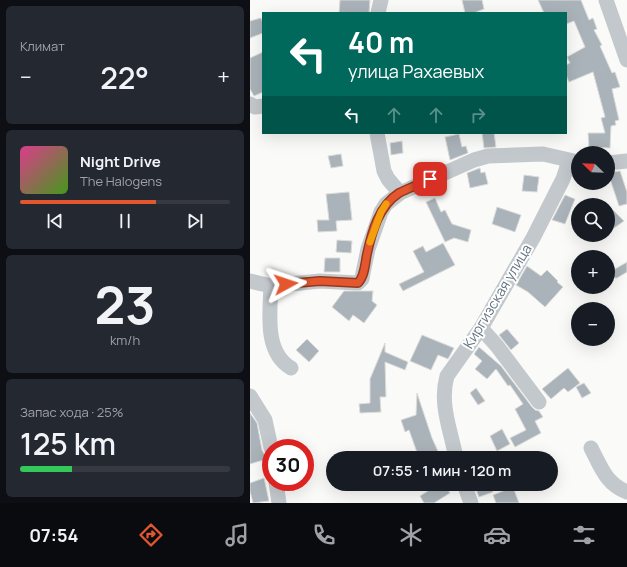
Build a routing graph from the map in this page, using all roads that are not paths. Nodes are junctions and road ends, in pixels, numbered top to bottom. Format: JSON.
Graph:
{"nodes":[{"id":1,"x":381,"y":0,"type":"edge"},
{"id":2,"x":606,"y":0,"type":"edge"},
{"id":3,"x":378,"y":12,"type":"edge"},
{"id":4,"x":622,"y":26,"type":"edge"},
{"id":5,"x":627,"y":60,"type":"edge"},
{"id":6,"x":250,"y":104,"type":"edge"},
{"id":7,"x":262,"y":106,"type":"edge"},
{"id":8,"x":377,"y":134,"type":"edge"},
{"id":9,"x":571,"y":160,"type":"edge"},
{"id":10,"x":627,"y":161,"type":"edge"},
{"id":11,"x":615,"y":162,"type":"edge"},
{"id":12,"x":571,"y":166,"type":"edge"},
{"id":13,"x":400,"y":193,"type":"junction"},
{"id":14,"x":250,"y":280,"type":"edge"},
{"id":15,"x":271,"y":286,"type":"junction"},
{"id":16,"x":481,"y":328,"type":"junction"},
{"id":17,"x":291,"y":368,"type":"dead end"},
{"id":18,"x":250,"y":396,"type":"edge"},
{"id":19,"x":539,"y":402,"type":"dead end"},
{"id":20,"x":269,"y":439,"type":"edge"},
{"id":21,"x":591,"y":448,"type":"dead end"},
{"id":22,"x":455,"y":451,"type":"edge"},
{"id":23,"x":277,"y":491,"type":"edge"},
{"id":24,"x":467,"y":491,"type":"edge"},
{"id":25,"x":627,"y":492,"type":"edge"},
{"id":26,"x":279,"y":503,"type":"edge"},
{"id":27,"x":471,"y":503,"type":"edge"}],
"edges":[{"from":1,"to":3,"type":"street"},
{"from":2,"to":4,"type":"street"},
{"from":4,"to":5,"type":"street"},
{"from":6,"to":7,"type":"street"},
{"from":8,"to":13,"type":"street"},
{"from":9,"to":13,"type":"street"},
{"from":10,"to":11,"type":"street"},
{"from":12,"to":16,"type":"street","name":"Киргизская улица"},
{"from":13,"to":15,"type":"street"},
{"from":14,"to":15,"type":"street"},
{"from":15,"to":17,"type":"street"},
{"from":16,"to":19,"type":"street"},
{"from":16,"to":22,"type":"street","name":"Киргизская улица"},
{"from":18,"to":20,"type":"street"},
{"from":21,"to":25,"type":"street"},
{"from":23,"to":26,"type":"street"},
{"from":24,"to":27,"type":"street"}]}
